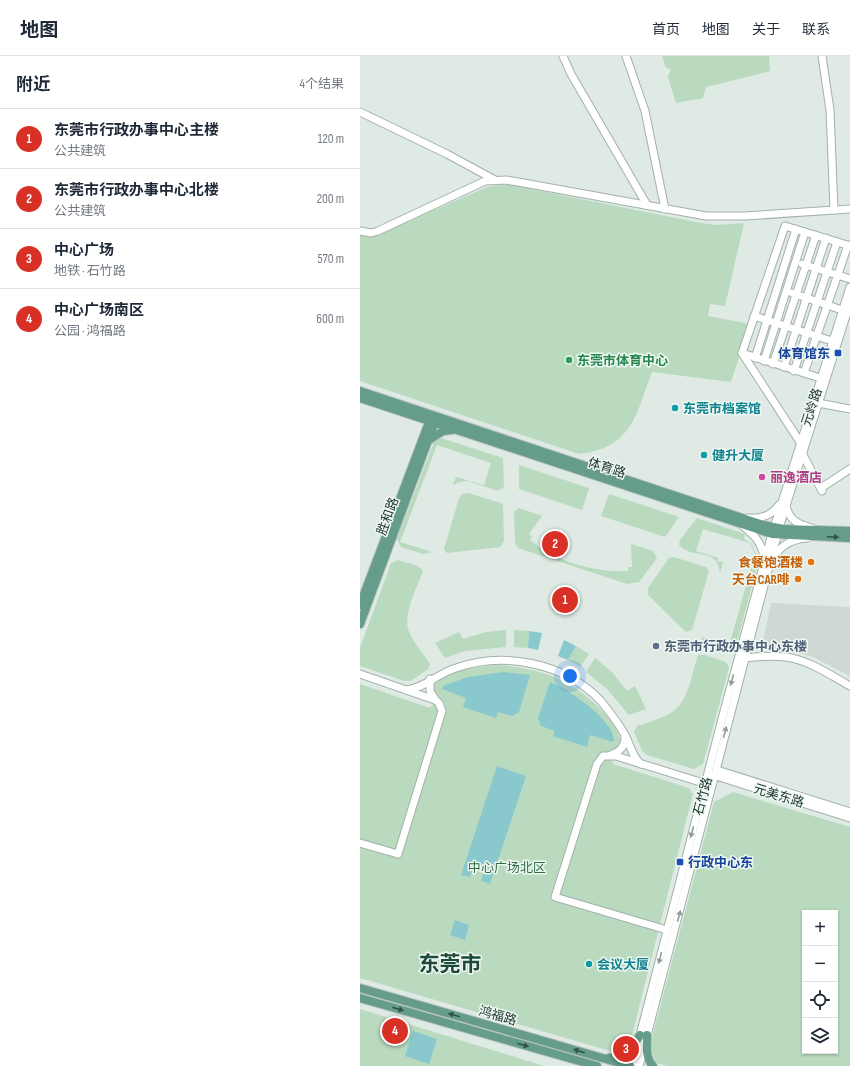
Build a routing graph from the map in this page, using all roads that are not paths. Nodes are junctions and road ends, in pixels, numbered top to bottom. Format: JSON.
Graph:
{"nodes":[{"id":1,"x":563,"y":56,"type":"edge"},
{"id":2,"x":626,"y":56,"type":"edge"},
{"id":3,"x":822,"y":56,"type":"edge"},
{"id":4,"x":360,"y":112,"type":"edge"},
{"id":5,"x":495,"y":180,"type":"junction"},
{"id":6,"x":647,"y":205,"type":"junction"},
{"id":7,"x":665,"y":209,"type":"junction"},
{"id":8,"x":850,"y":209,"type":"edge"},
{"id":9,"x":834,"y":210,"type":"junction"},
{"id":10,"x":796,"y":229,"type":"junction"},
{"id":11,"x":360,"y":231,"type":"edge"},
{"id":12,"x":805,"y":232,"type":"junction"},
{"id":13,"x":816,"y":235,"type":"junction"},
{"id":14,"x":826,"y":238,"type":"junction"},
{"id":15,"x":836,"y":242,"type":"junction"},
{"id":16,"x":849,"y":246,"type":"edge"},
{"id":17,"x":775,"y":256,"type":"junction"},
{"id":18,"x":786,"y":260,"type":"junction"},
{"id":19,"x":796,"y":262,"type":"junction"},
{"id":20,"x":806,"y":266,"type":"junction"},
{"id":21,"x":816,"y":269,"type":"junction"},
{"id":22,"x":826,"y":272,"type":"junction"},
{"id":23,"x":838,"y":276,"type":"junction"},
{"id":24,"x":850,"y":279,"type":"edge"},
{"id":25,"x":765,"y":284,"type":"junction"},
{"id":26,"x":850,"y":287,"type":"edge"},
{"id":27,"x":777,"y":288,"type":"junction"},
{"id":28,"x":786,"y":291,"type":"junction"},
{"id":29,"x":796,"y":294,"type":"junction"},
{"id":30,"x":807,"y":298,"type":"junction"},
{"id":31,"x":817,"y":301,"type":"junction"},
{"id":32,"x":850,"y":303,"type":"edge"},
{"id":33,"x":828,"y":305,"type":"junction"},
{"id":34,"x":842,"y":310,"type":"junction"},
{"id":35,"x":754,"y":316,"type":"junction"},
{"id":36,"x":767,"y":320,"type":"junction"},
{"id":37,"x":776,"y":323,"type":"junction"},
{"id":38,"x":786,"y":326,"type":"junction"},
{"id":39,"x":796,"y":330,"type":"junction"},
{"id":40,"x":807,"y":333,"type":"junction"},
{"id":41,"x":818,"y":337,"type":"junction"},
{"id":42,"x":832,"y":341,"type":"junction"},
{"id":43,"x":742,"y":353,"type":"junction"},
{"id":44,"x":755,"y":358,"type":"junction"},
{"id":45,"x":764,"y":361,"type":"junction"},
{"id":46,"x":773,"y":364,"type":"junction"},
{"id":47,"x":784,"y":367,"type":"junction"},
{"id":48,"x":794,"y":370,"type":"junction"},
{"id":49,"x":804,"y":373,"type":"junction"},
{"id":50,"x":820,"y":378,"type":"junction"},
{"id":51,"x":360,"y":391,"type":"edge"},
{"id":52,"x":360,"y":398,"type":"edge"},
{"id":53,"x":818,"y":403,"type":"junction"},
{"id":54,"x":850,"y":409,"type":"edge"},
{"id":55,"x":407,"y":413,"type":"junction"},
{"id":56,"x":433,"y":419,"type":"junction"},
{"id":57,"x":460,"y":431,"type":"junction"},
{"id":58,"x":425,"y":440,"type":"junction"},
{"id":59,"x":800,"y":442,"type":"junction"},
{"id":60,"x":802,"y":453,"type":"junction"},
{"id":61,"x":850,"y":468,"type":"edge"},
{"id":62,"x":784,"y":502,"type":"junction"},
{"id":63,"x":741,"y":520,"type":"junction"},
{"id":64,"x":776,"y":531,"type":"junction"},
{"id":65,"x":850,"y":531,"type":"edge"},
{"id":66,"x":816,"y":533,"type":"junction"},
{"id":67,"x":850,"y":538,"type":"edge"},
{"id":68,"x":767,"y":562,"type":"junction"},
{"id":69,"x":360,"y":605,"type":"edge"},
{"id":70,"x":360,"y":624,"type":"edge"},
{"id":71,"x":742,"y":658,"type":"junction"},
{"id":72,"x":360,"y":674,"type":"edge"},
{"id":73,"x":430,"y":679,"type":"junction"},
{"id":74,"x":850,"y":686,"type":"edge"},
{"id":75,"x":407,"y":690,"type":"junction"},
{"id":76,"x":435,"y":700,"type":"junction"},
{"id":77,"x":625,"y":735,"type":"junction"},
{"id":78,"x":611,"y":755,"type":"junction"},
{"id":79,"x":641,"y":764,"type":"junction"},
{"id":80,"x":712,"y":772,"type":"junction"},
{"id":81,"x":709,"y":784,"type":"junction"},
{"id":82,"x":850,"y":812,"type":"edge"},
{"id":83,"x":850,"y":818,"type":"edge"},
{"id":84,"x":360,"y":842,"type":"edge"},
{"id":85,"x":667,"y":930,"type":"junction"},
{"id":86,"x":360,"y":988,"type":"edge"},
{"id":87,"x":360,"y":998,"type":"edge"},
{"id":88,"x":643,"y":1035,"type":"junction"},
{"id":89,"x":603,"y":1058,"type":"junction"},
{"id":90,"x":597,"y":1066,"type":"edge"},
{"id":91,"x":631,"y":1066,"type":"edge"},
{"id":92,"x":639,"y":1066,"type":"edge"},
{"id":93,"x":653,"y":1066,"type":"edge"}],
"edges":[{"from":1,"to":6,"type":"street"},
{"from":2,"to":7,"type":"street"},
{"from":3,"to":9,"type":"street"},
{"from":4,"to":5,"type":"street"},
{"from":5,"to":6,"type":"street"},
{"from":5,"to":11,"type":"street"},
{"from":6,"to":7,"type":"street"},
{"from":7,"to":9,"type":"street"},
{"from":8,"to":9,"type":"street"},
{"from":10,"to":12,"type":"street"},
{"from":10,"to":17,"type":"street"},
{"from":10,"to":18,"type":"street"},
{"from":12,"to":13,"type":"street"},
{"from":12,"to":19,"type":"street"},
{"from":13,"to":14,"type":"street"},
{"from":13,"to":20,"type":"street"},
{"from":14,"to":15,"type":"street"},
{"from":14,"to":21,"type":"street"},
{"from":15,"to":16,"type":"street"},
{"from":15,"to":22,"type":"street"},
{"from":16,"to":23,"type":"street"},
{"from":17,"to":18,"type":"street"},
{"from":17,"to":25,"type":"street"},
{"from":18,"to":19,"type":"street"},
{"from":18,"to":27,"type":"street"},
{"from":19,"to":20,"type":"street"},
{"from":19,"to":28,"type":"street"},
{"from":20,"to":21,"type":"street"},
{"from":20,"to":29,"type":"street"},
{"from":21,"to":22,"type":"street"},
{"from":21,"to":30,"type":"street"},
{"from":22,"to":23,"type":"street"},
{"from":22,"to":31,"type":"street"},
{"from":23,"to":24,"type":"street"},
{"from":23,"to":33,"type":"street"},
{"from":25,"to":27,"type":"street"},
{"from":25,"to":35,"type":"street"},
{"from":26,"to":34,"type":"street","name":"元岭路"},
{"from":27,"to":28,"type":"street"},
{"from":27,"to":36,"type":"street"},
{"from":28,"to":29,"type":"street"},
{"from":28,"to":37,"type":"street"},
{"from":29,"to":30,"type":"street"},
{"from":29,"to":38,"type":"street"},
{"from":30,"to":31,"type":"street"},
{"from":30,"to":39,"type":"street"},
{"from":31,"to":33,"type":"street"},
{"from":31,"to":40,"type":"street"},
{"from":32,"to":53,"type":"street","name":"元岭路"},
{"from":33,"to":34,"type":"street"},
{"from":33,"to":41,"type":"street"},
{"from":34,"to":42,"type":"street","name":"元岭路"},
{"from":35,"to":36,"type":"street"},
{"from":35,"to":43,"type":"street"},
{"from":36,"to":37,"type":"street"},
{"from":36,"to":44,"type":"street"},
{"from":37,"to":38,"type":"street"},
{"from":37,"to":45,"type":"street"},
{"from":38,"to":39,"type":"street"},
{"from":38,"to":46,"type":"street"},
{"from":39,"to":40,"type":"street"},
{"from":39,"to":47,"type":"street"},
{"from":40,"to":41,"type":"street"},
{"from":40,"to":48,"type":"street"},
{"from":41,"to":42,"type":"street"},
{"from":41,"to":49,"type":"street"},
{"from":42,"to":50,"type":"street","name":"元岭路"},
{"from":43,"to":44,"type":"street"},
{"from":43,"to":59,"type":"street"},
{"from":44,"to":45,"type":"street"},
{"from":45,"to":46,"type":"street"},
{"from":46,"to":47,"type":"street"},
{"from":47,"to":48,"type":"street"},
{"from":48,"to":49,"type":"street"},
{"from":49,"to":50,"type":"street"},
{"from":50,"to":59,"type":"street","name":"元岭路"},
{"from":51,"to":56,"type":"main road","name":"体育路"},
{"from":52,"to":55,"type":"main road","name":"体育路"},
{"from":53,"to":54,"type":"street"},
{"from":53,"to":60,"type":"street","name":"元岭路"},
{"from":55,"to":56,"type":"main road","name":"体育路"},
{"from":55,"to":58,"type":"main road"},
{"from":56,"to":57,"type":"main road","name":"体育路"},
{"from":56,"to":58,"type":"main road","name":"胜和路"},
{"from":56,"to":63,"type":"main road","name":"体育路"},
{"from":57,"to":58,"type":"main road"},
{"from":57,"to":63,"type":"main road","name":"体育路"},
{"from":58,"to":69,"type":"main road","name":"胜和路"},
{"from":58,"to":70,"type":"main road","name":"胜和路"},
{"from":59,"to":62,"type":"street","name":"元岭路"},
{"from":60,"to":61,"type":"street"},
{"from":60,"to":62,"type":"street","name":"元岭路"},
{"from":62,"to":63,"type":"street"},
{"from":62,"to":64,"type":"street","name":"元岭路"},
{"from":62,"to":66,"type":"street"},
{"from":63,"to":64,"type":"main road","name":"体育路"},
{"from":63,"to":68,"type":"street"},
{"from":64,"to":66,"type":"main road","name":"体育路"},
{"from":64,"to":68,"type":"street","name":"石竹路"},
{"from":65,"to":66,"type":"main road","name":"体育路"},
{"from":66,"to":67,"type":"main road","name":"体育路","one_way":true},
{"from":66,"to":68,"type":"street"},
{"from":68,"to":71,"type":"street","name":"石竹路"},
{"from":71,"to":74,"type":"street"},
{"from":71,"to":80,"type":"street","name":"石竹路"},
{"from":72,"to":75,"type":"street"},
{"from":73,"to":75,"type":"street"},
{"from":73,"to":76,"type":"street"},
{"from":73,"to":77,"type":"street"},
{"from":75,"to":76,"type":"street"},
{"from":76,"to":84,"type":"street"},
{"from":77,"to":78,"type":"street"},
{"from":77,"to":79,"type":"street"},
{"from":78,"to":79,"type":"street"},
{"from":78,"to":85,"type":"street"},
{"from":79,"to":81,"type":"street"},
{"from":80,"to":81,"type":"street","name":"石竹路"},
{"from":80,"to":82,"type":"street","name":"元美东路"},
{"from":80,"to":83,"type":"street","name":"元美东路"},
{"from":81,"to":85,"type":"street","name":"石竹路","one_way":true},
{"from":88,"to":81,"type":"street","name":"石竹路","one_way":true},
{"from":85,"to":88,"type":"street","name":"石竹路","one_way":true},
{"from":89,"to":86,"type":"main road","name":"鸿福路","one_way":true},
{"from":87,"to":90,"type":"main road","name":"鸿福路","one_way":true},
{"from":88,"to":89,"type":"main road"},
{"from":88,"to":91,"type":"street","name":"石竹路"},
{"from":88,"to":92,"type":"street","name":"石竹路"},
{"from":88,"to":93,"type":"main road"},
{"from":89,"to":91,"type":"main road","name":"鸿福路"}]}
